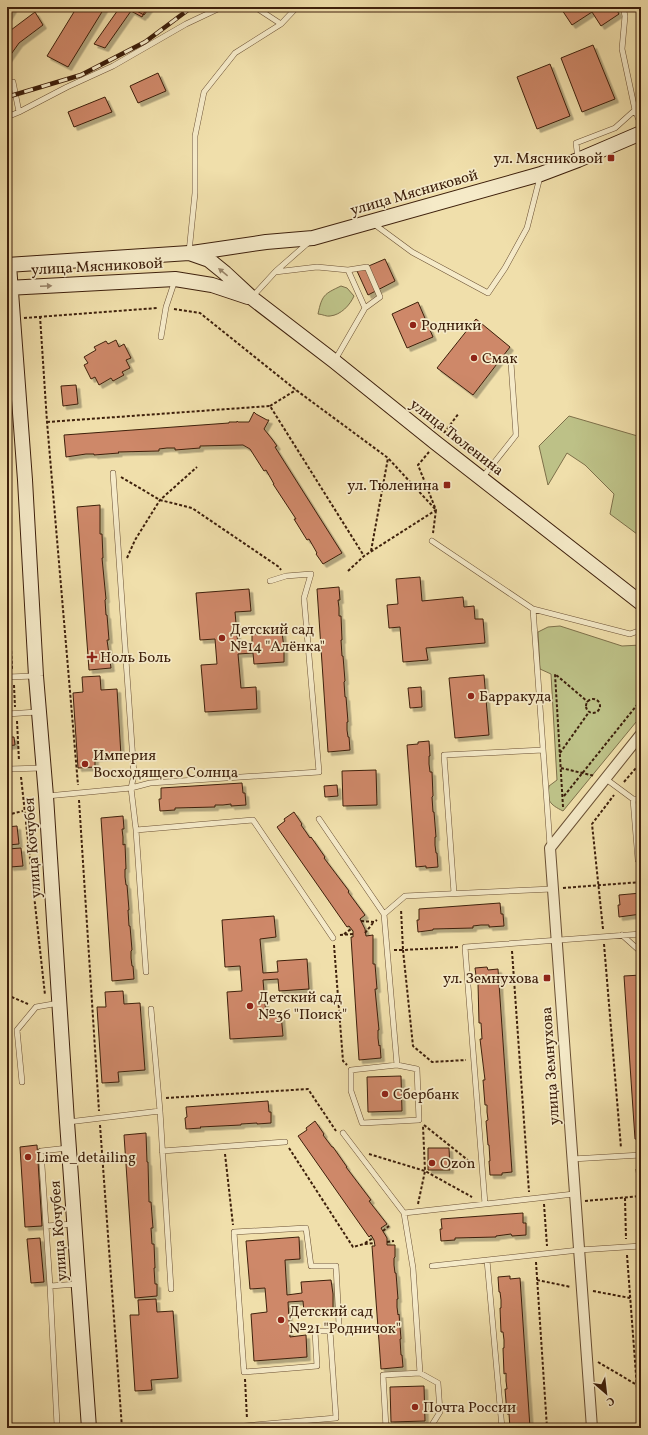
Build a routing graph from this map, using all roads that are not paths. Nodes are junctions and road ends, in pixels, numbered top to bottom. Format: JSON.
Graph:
{"nodes":[{"id":1,"x":222,"y":7,"type":"edge"},
{"id":2,"x":255,"y":7,"type":"edge"},
{"id":3,"x":297,"y":7,"type":"edge"},
{"id":4,"x":624,"y":7,"type":"edge"},
{"id":5,"x":281,"y":24,"type":"junction"},
{"id":6,"x":7,"y":83,"type":"edge"},
{"id":7,"x":641,"y":108,"type":"edge"},
{"id":8,"x":635,"y":110,"type":"junction"},
{"id":9,"x":19,"y":112,"type":"junction"},
{"id":10,"x":7,"y":117,"type":"edge"},
{"id":11,"x":641,"y":125,"type":"edge"},
{"id":12,"x":641,"y":133,"type":"edge"},
{"id":13,"x":578,"y":160,"type":"junction"},
{"id":14,"x":541,"y":174,"type":"junction"},
{"id":15,"x":372,"y":222,"type":"junction"},
{"id":16,"x":313,"y":238,"type":"junction"},
{"id":17,"x":189,"y":253,"type":"junction"},
{"id":18,"x":8,"y":265,"type":"edge"},
{"id":19,"x":348,"y":270,"type":"junction"},
{"id":20,"x":275,"y":272,"type":"junction"},
{"id":21,"x":175,"y":279,"type":"junction"},
{"id":22,"x":9,"y":287,"type":"edge"},
{"id":23,"x":252,"y":298,"type":"junction"},
{"id":24,"x":365,"y":308,"type":"junction"},
{"id":25,"x":161,"y":337,"type":"dead end"},
{"id":26,"x":334,"y":361,"type":"junction"},
{"id":27,"x":512,"y":363,"type":"dead end"},
{"id":28,"x":113,"y":473,"type":"road end"},
{"id":29,"x":482,"y":479,"type":"junction"},
{"id":30,"x":432,"y":541,"type":"road end"},
{"id":31,"x":270,"y":581,"type":"dead end"},
{"id":32,"x":641,"y":603,"type":"edge"},
{"id":33,"x":534,"y":609,"type":"junction"},
{"id":34,"x":641,"y":630,"type":"edge"},
{"id":35,"x":36,"y":676,"type":"junction"},
{"id":36,"x":10,"y":677,"type":"edge"},
{"id":37,"x":38,"y":712,"type":"junction"},
{"id":38,"x":7,"y":714,"type":"edge"},
{"id":39,"x":641,"y":734,"type":"edge"},
{"id":40,"x":543,"y":750,"type":"junction"},
{"id":41,"x":43,"y":768,"type":"junction"},
{"id":42,"x":9,"y":769,"type":"dead end"},
{"id":43,"x":606,"y":779,"type":"junction"},
{"id":44,"x":131,"y":788,"type":"junction"},
{"id":45,"x":46,"y":796,"type":"junction"},
{"id":46,"x":641,"y":798,"type":"edge"},
{"id":47,"x":633,"y":799,"type":"junction"},
{"id":48,"x":319,"y":819,"type":"dead end"},
{"id":49,"x":136,"y":830,"type":"junction"},
{"id":50,"x":550,"y":848,"type":"junction"},
{"id":51,"x":641,"y":860,"type":"edge"},
{"id":52,"x":552,"y":889,"type":"junction"},
{"id":53,"x":454,"y":893,"type":"junction"},
{"id":54,"x":384,"y":914,"type":"junction"},
{"id":55,"x":641,"y":934,"type":"edge"},
{"id":56,"x":622,"y":935,"type":"junction"},
{"id":57,"x":333,"y":938,"type":"road end"},
{"id":58,"x":556,"y":940,"type":"junction"},
{"id":59,"x":641,"y":952,"type":"edge"},
{"id":60,"x":146,"y":972,"type":"dead end"},
{"id":61,"x":53,"y":1005,"type":"junction"},
{"id":62,"x":152,"y":1009,"type":"dead end"},
{"id":63,"x":397,"y":1065,"type":"junction"},
{"id":64,"x":22,"y":1082,"type":"dead end"},
{"id":65,"x":160,"y":1110,"type":"junction"},
{"id":66,"x":67,"y":1122,"type":"junction"},
{"id":67,"x":343,"y":1133,"type":"road end"},
{"id":68,"x":285,"y":1142,"type":"road end"},
{"id":69,"x":69,"y":1148,"type":"junction"},
{"id":70,"x":162,"y":1151,"type":"junction"},
{"id":71,"x":641,"y":1156,"type":"edge"},
{"id":72,"x":572,"y":1159,"type":"junction"},
{"id":73,"x":575,"y":1198,"type":"junction"},
{"id":74,"x":485,"y":1204,"type":"junction"},
{"id":75,"x":404,"y":1213,"type":"junction"},
{"id":76,"x":74,"y":1224,"type":"junction"},
{"id":77,"x":46,"y":1226,"type":"junction"},
{"id":78,"x":641,"y":1246,"type":"edge"},
{"id":79,"x":578,"y":1250,"type":"junction"},
{"id":80,"x":487,"y":1260,"type":"junction"},
{"id":81,"x":432,"y":1266,"type":"dead end"},
{"id":82,"x":79,"y":1284,"type":"junction"},
{"id":83,"x":50,"y":1286,"type":"junction"},
{"id":84,"x":171,"y":1290,"type":"dead end"},
{"id":85,"x":330,"y":1331,"type":"junction"},
{"id":86,"x":420,"y":1373,"type":"junction"},
{"id":87,"x":57,"y":1425,"type":"dead end"},
{"id":88,"x":501,"y":1427,"type":"edge"},
{"id":89,"x":89,"y":1428,"type":"edge"},
{"id":90,"x":220,"y":1428,"type":"edge"},
{"id":91,"x":386,"y":1428,"type":"edge"},
{"id":92,"x":430,"y":1428,"type":"edge"},
{"id":93,"x":592,"y":1428,"type":"edge"}],
"edges":[{"from":1,"to":9,"type":"lane"},
{"from":2,"to":5,"type":"lane"},
{"from":3,"to":5,"type":"lane"},
{"from":4,"to":8,"type":"lane"},
{"from":5,"to":17,"type":"lane"},
{"from":6,"to":9,"type":"lane"},
{"from":7,"to":8,"type":"lane"},
{"from":8,"to":11,"type":"lane"},
{"from":8,"to":13,"type":"lane"},
{"from":9,"to":10,"type":"lane"},
{"from":12,"to":13,"type":"street","name":"улица Мясниковой"},
{"from":13,"to":14,"type":"street","name":"улица Мясниковой"},
{"from":14,"to":15,"type":"street","name":"улица Мясниковой"},
{"from":14,"to":15,"type":"lane"},
{"from":15,"to":16,"type":"street","name":"улица Мясниковой"},
{"from":16,"to":17,"type":"street","name":"улица Мясниковой"},
{"from":16,"to":20,"type":"lane"},
{"from":17,"to":18,"type":"street","name":"улица Мясниковой"},
{"from":23,"to":17,"type":"street","name":"улица Мясниковой","one_way":true},
{"from":18,"to":22,"type":"street","name":"улица Кочубея"},
{"from":19,"to":20,"type":"lane"},
{"from":19,"to":24,"type":"lane"},
{"from":19,"to":24,"type":"lane"},
{"from":20,"to":23,"type":"lane"},
{"from":22,"to":21,"type":"street","name":"улица Мясниковой","one_way":true},
{"from":21,"to":23,"type":"street","name":"улица Мясниковой"},
{"from":21,"to":25,"type":"lane"},
{"from":22,"to":35,"type":"street","name":"улица Кочубея"},
{"from":23,"to":26,"type":"street","name":"улица Тюленина"},
{"from":24,"to":26,"type":"lane"},
{"from":26,"to":29,"type":"street","name":"улица Тюленина"},
{"from":27,"to":29,"type":"lane"},
{"from":28,"to":44,"type":"lane"},
{"from":29,"to":32,"type":"street","name":"улица Тюленина"},
{"from":30,"to":33,"type":"lane"},
{"from":31,"to":44,"type":"lane"},
{"from":33,"to":34,"type":"lane"},
{"from":33,"to":40,"type":"lane"},
{"from":35,"to":36,"type":"lane"},
{"from":35,"to":37,"type":"street","name":"улица Кочубея"},
{"from":37,"to":38,"type":"lane"},
{"from":37,"to":41,"type":"street","name":"улица Кочубея"},
{"from":39,"to":43,"type":"street"},
{"from":40,"to":50,"type":"lane"},
{"from":40,"to":53,"type":"lane"},
{"from":41,"to":42,"type":"lane"},
{"from":41,"to":45,"type":"street","name":"улица Кочубея"},
{"from":43,"to":47,"type":"lane"},
{"from":43,"to":50,"type":"street"},
{"from":44,"to":45,"type":"lane"},
{"from":44,"to":49,"type":"lane"},
{"from":45,"to":61,"type":"street","name":"улица Кочубея"},
{"from":46,"to":47,"type":"lane"},
{"from":47,"to":51,"type":"lane"},
{"from":48,"to":54,"type":"lane"},
{"from":49,"to":57,"type":"lane"},
{"from":49,"to":60,"type":"lane"},
{"from":50,"to":52,"type":"street","name":"улица Земнухова"},
{"from":52,"to":53,"type":"lane"},
{"from":52,"to":58,"type":"street","name":"улица Земнухова"},
{"from":53,"to":54,"type":"lane"},
{"from":54,"to":63,"type":"lane"},
{"from":55,"to":56,"type":"lane"},
{"from":56,"to":58,"type":"lane"},
{"from":56,"to":59,"type":"lane"},
{"from":58,"to":72,"type":"street","name":"улица Земнухова"},
{"from":58,"to":74,"type":"lane"},
{"from":61,"to":64,"type":"lane"},
{"from":61,"to":66,"type":"street","name":"улица Кочубея"},
{"from":62,"to":65,"type":"lane"},
{"from":63,"to":63,"type":"lane"},
{"from":65,"to":66,"type":"lane"},
{"from":65,"to":70,"type":"lane"},
{"from":66,"to":69,"type":"street","name":"улица Кочубея"},
{"from":67,"to":75,"type":"lane"},
{"from":68,"to":70,"type":"lane"},
{"from":69,"to":76,"type":"street","name":"улица Кочубея"},
{"from":69,"to":77,"type":"lane"},
{"from":70,"to":84,"type":"lane"},
{"from":71,"to":72,"type":"lane"},
{"from":72,"to":73,"type":"street","name":"улица Земнухова"},
{"from":73,"to":74,"type":"lane"},
{"from":73,"to":79,"type":"street","name":"улица Земнухова"},
{"from":74,"to":75,"type":"lane"},
{"from":75,"to":86,"type":"lane"},
{"from":76,"to":77,"type":"lane"},
{"from":76,"to":82,"type":"street","name":"улица Кочубея"},
{"from":77,"to":83,"type":"lane"},
{"from":78,"to":79,"type":"lane"},
{"from":79,"to":80,"type":"lane"},
{"from":79,"to":93,"type":"street","name":"улица Земнухова"},
{"from":80,"to":81,"type":"lane"},
{"from":80,"to":88,"type":"lane"},
{"from":82,"to":83,"type":"lane"},
{"from":82,"to":89,"type":"street","name":"улица Кочубея"},
{"from":83,"to":87,"type":"lane"},
{"from":85,"to":85,"type":"lane"},
{"from":85,"to":90,"type":"lane"},
{"from":86,"to":91,"type":"lane"},
{"from":86,"to":92,"type":"lane"}]}
